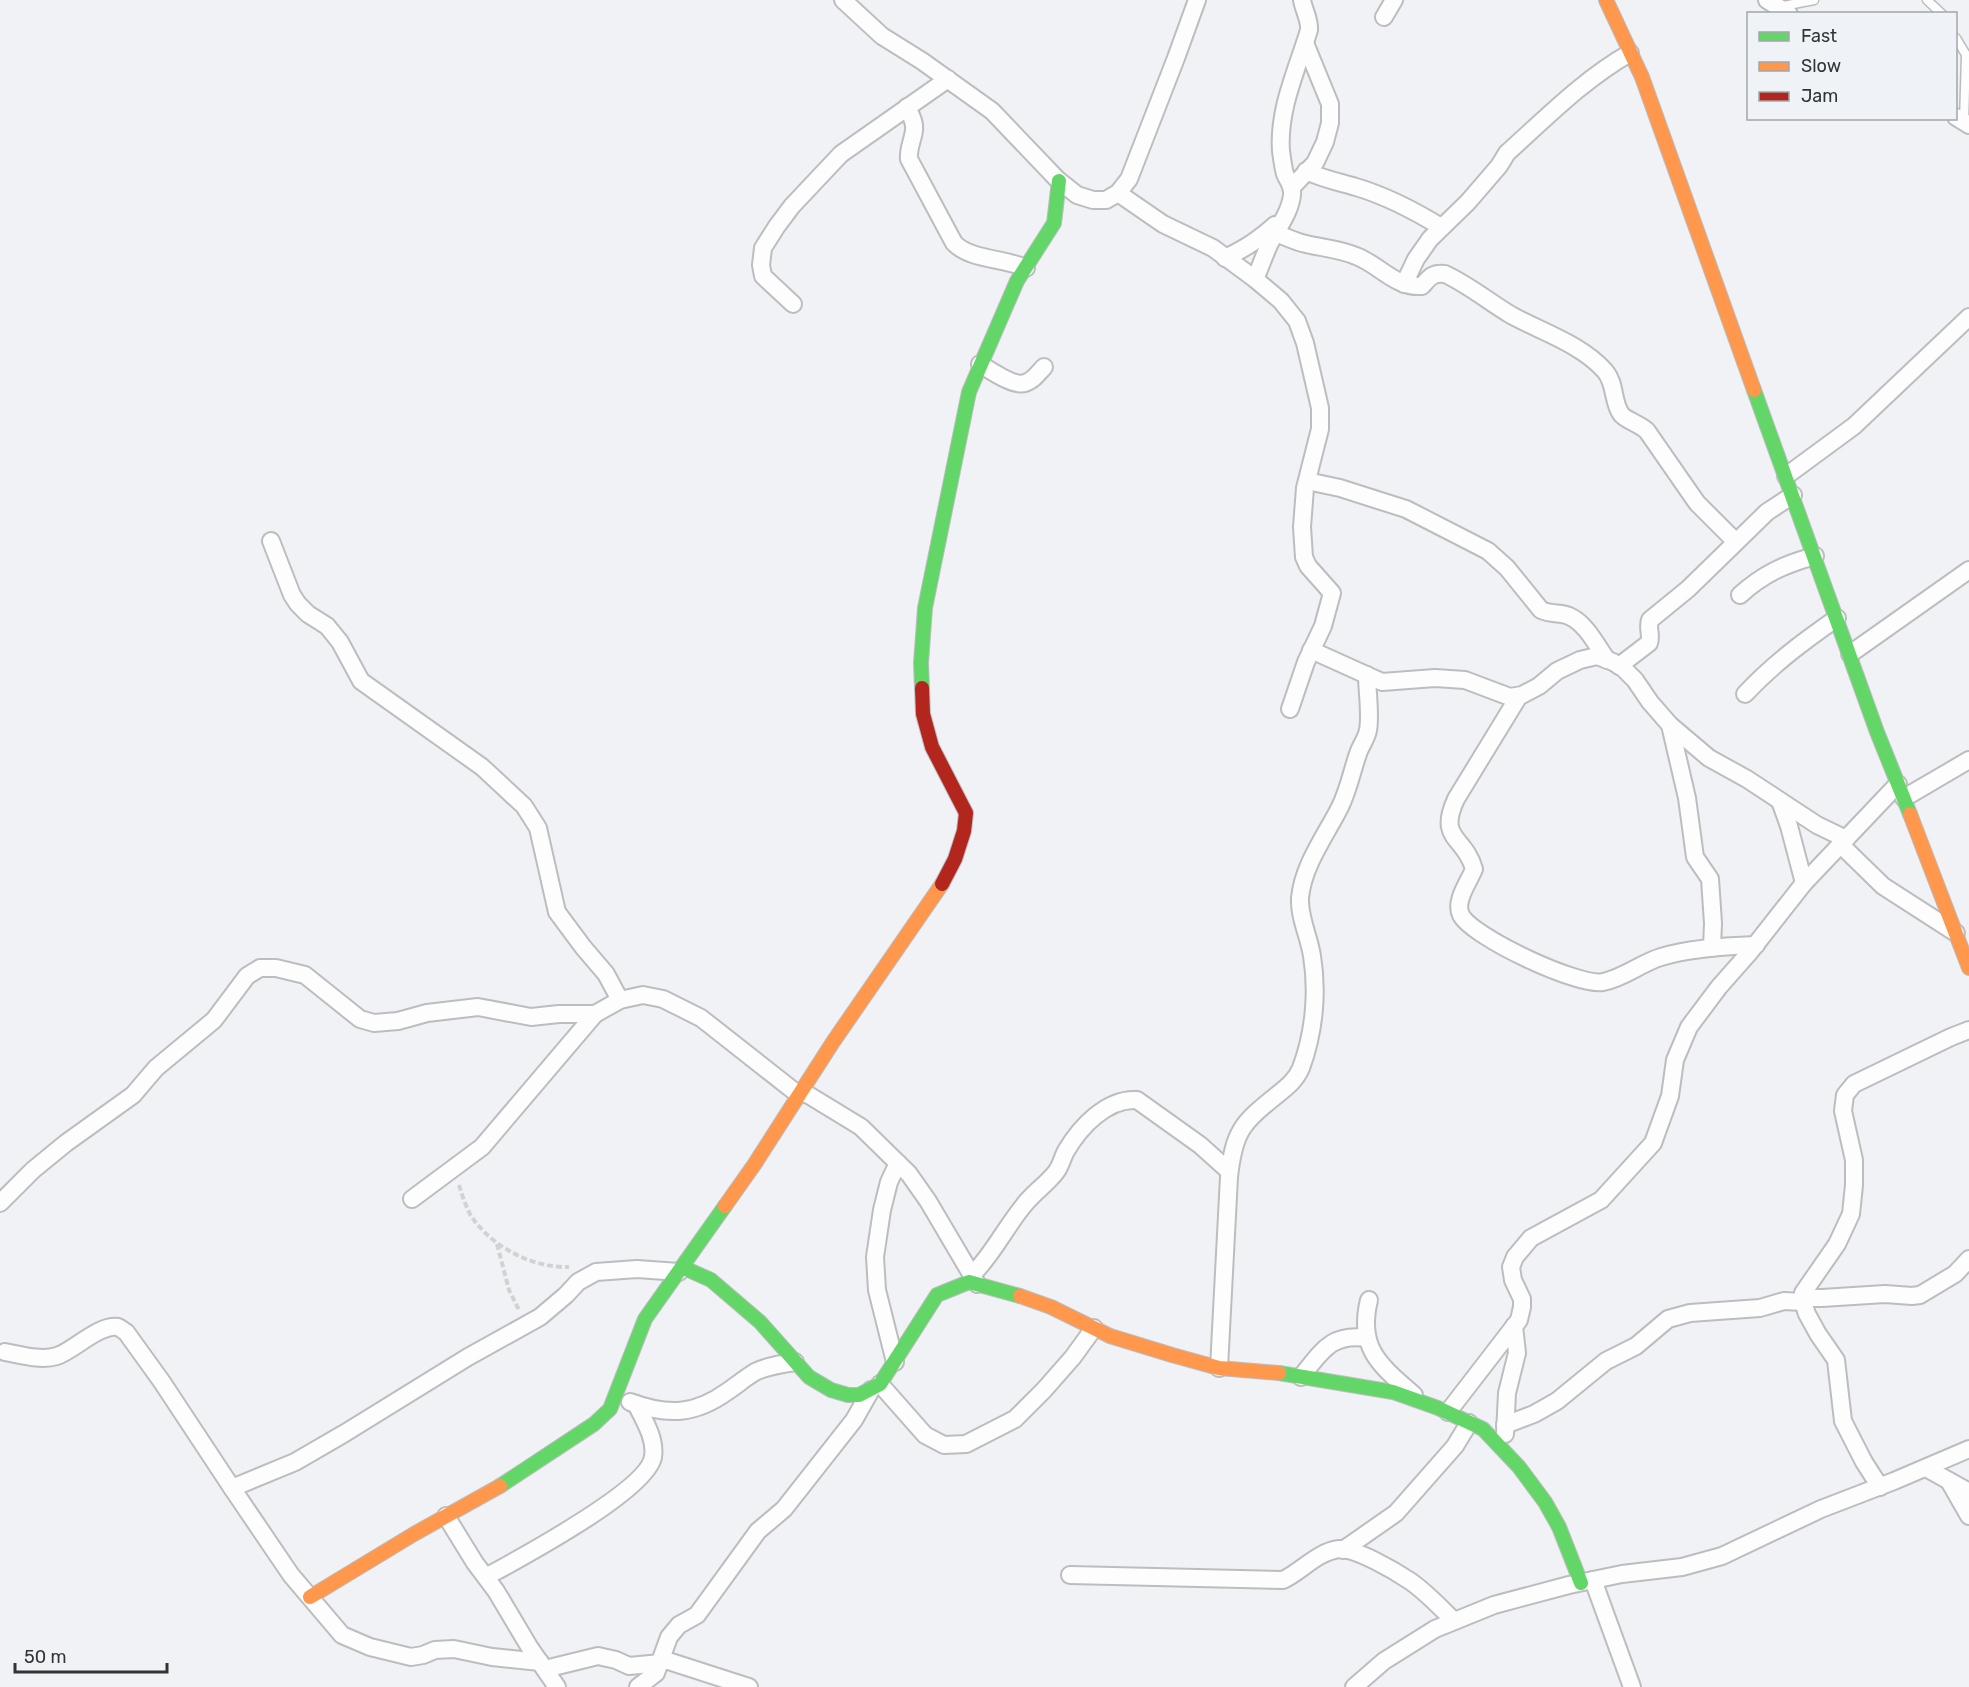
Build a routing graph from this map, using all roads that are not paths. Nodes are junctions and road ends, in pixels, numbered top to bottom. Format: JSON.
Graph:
{"nodes":[{"id":1,"x":843,"y":0,"type":"edge"},
{"id":2,"x":1197,"y":0,"type":"edge"},
{"id":3,"x":1302,"y":0,"type":"edge"},
{"id":4,"x":1394,"y":0,"type":"edge"},
{"id":5,"x":1605,"y":0,"type":"edge"},
{"id":6,"x":1814,"y":0,"type":"edge"},
{"id":7,"x":1927,"y":0,"type":"edge"},
{"id":8,"x":1942,"y":0,"type":"edge"},
{"id":9,"x":1778,"y":7,"type":"edge"},
{"id":10,"x":1941,"y":12,"type":"edge"},
{"id":11,"x":1384,"y":17,"type":"dead end"},
{"id":12,"x":1957,"y":40,"type":"edge"},
{"id":13,"x":1305,"y":43,"type":"junction"},
{"id":14,"x":1630,"y":53,"type":"junction"},
{"id":15,"x":1968,"y":57,"type":"edge"},
{"id":16,"x":948,"y":79,"type":"junction"},
{"id":17,"x":907,"y":107,"type":"junction"},
{"id":18,"x":1963,"y":121,"type":"edge"},
{"id":19,"x":1306,"y":171,"type":"junction"},
{"id":20,"x":1059,"y":181,"type":"junction"},
{"id":21,"x":1292,"y":188,"type":"junction"},
{"id":22,"x":1118,"y":193,"type":"junction"},
{"id":23,"x":1285,"y":217,"type":"junction"},
{"id":24,"x":1441,"y":227,"type":"junction"},
{"id":25,"x":1276,"y":233,"type":"junction"},
{"id":26,"x":1225,"y":258,"type":"junction"},
{"id":27,"x":1026,"y":268,"type":"junction"},
{"id":28,"x":1255,"y":279,"type":"junction"},
{"id":29,"x":1404,"y":284,"type":"junction"},
{"id":30,"x":793,"y":304,"type":"dead end"},
{"id":31,"x":1969,"y":316,"type":"edge"},
{"id":32,"x":980,"y":364,"type":"junction"},
{"id":33,"x":1044,"y":367,"type":"dead end"},
{"id":34,"x":1786,"y":476,"type":"junction"},
{"id":35,"x":1307,"y":481,"type":"junction"},
{"id":36,"x":1793,"y":495,"type":"junction"},
{"id":37,"x":271,"y":541,"type":"dead end"},
{"id":38,"x":1735,"y":541,"type":"junction"},
{"id":39,"x":1815,"y":556,"type":"junction"},
{"id":40,"x":1969,"y":570,"type":"edge"},
{"id":41,"x":1740,"y":595,"type":"dead end"},
{"id":42,"x":1837,"y":618,"type":"junction"},
{"id":43,"x":1311,"y":650,"type":"junction"},
{"id":44,"x":1850,"y":654,"type":"junction"},
{"id":45,"x":1613,"y":663,"type":"junction"},
{"id":46,"x":1367,"y":675,"type":"junction"},
{"id":47,"x":1745,"y":694,"type":"dead end"},
{"id":48,"x":1519,"y":696,"type":"junction"},
{"id":49,"x":1290,"y":709,"type":"dead end"},
{"id":50,"x":1670,"y":725,"type":"junction"},
{"id":51,"x":1969,"y":760,"type":"edge"},
{"id":52,"x":1901,"y":791,"type":"junction"},
{"id":53,"x":1780,"y":801,"type":"junction"},
{"id":54,"x":1843,"y":842,"type":"junction"},
{"id":55,"x":1804,"y":883,"type":"junction"},
{"id":56,"x":1956,"y":933,"type":"junction"},
{"id":57,"x":1756,"y":945,"type":"junction"},
{"id":58,"x":1712,"y":948,"type":"junction"},
{"id":59,"x":1969,"y":968,"type":"edge"},
{"id":60,"x":620,"y":1000,"type":"junction"},
{"id":61,"x":595,"y":1014,"type":"junction"},
{"id":62,"x":1969,"y":1030,"type":"edge"},
{"id":63,"x":801,"y":1093,"type":"junction"},
{"id":64,"x":898,"y":1163,"type":"junction"},
{"id":65,"x":1229,"y":1171,"type":"junction"},
{"id":66,"x":412,"y":1199,"type":"dead end"},
{"id":67,"x":0,"y":1203,"type":"edge"},
{"id":68,"x":1969,"y":1258,"type":"edge"},
{"id":69,"x":680,"y":1269,"type":"junction"},
{"id":70,"x":975,"y":1279,"type":"junction"},
{"id":71,"x":1369,"y":1300,"type":"dead end"},
{"id":72,"x":1802,"y":1300,"type":"junction"},
{"id":73,"x":1514,"y":1326,"type":"junction"},
{"id":74,"x":1094,"y":1328,"type":"junction"},
{"id":75,"x":1367,"y":1338,"type":"junction"},
{"id":76,"x":5,"y":1352,"type":"dead end"},
{"id":77,"x":795,"y":1362,"type":"junction"},
{"id":78,"x":895,"y":1362,"type":"junction"},
{"id":79,"x":1219,"y":1368,"type":"junction"},
{"id":80,"x":1301,"y":1377,"type":"junction"},
{"id":81,"x":875,"y":1387,"type":"junction"},
{"id":82,"x":615,"y":1397,"type":"junction"},
{"id":83,"x":1422,"y":1402,"type":"junction"},
{"id":84,"x":636,"y":1404,"type":"junction"},
{"id":85,"x":1448,"y":1412,"type":"junction"},
{"id":86,"x":1469,"y":1423,"type":"junction"},
{"id":87,"x":1505,"y":1425,"type":"junction"},
{"id":88,"x":1969,"y":1449,"type":"edge"},
{"id":89,"x":1504,"y":1452,"type":"junction"},
{"id":90,"x":1926,"y":1468,"type":"junction"},
{"id":91,"x":1948,"y":1480,"type":"junction"},
{"id":92,"x":1880,"y":1487,"type":"junction"},
{"id":93,"x":231,"y":1488,"type":"junction"},
{"id":94,"x":1969,"y":1492,"type":"edge"},
{"id":95,"x":446,"y":1516,"type":"junction"},
{"id":96,"x":1969,"y":1516,"type":"edge"},
{"id":97,"x":1343,"y":1550,"type":"junction"},
{"id":98,"x":1070,"y":1575,"type":"dead end"},
{"id":99,"x":486,"y":1577,"type":"junction"},
{"id":100,"x":1587,"y":1581,"type":"junction"},
{"id":101,"x":310,"y":1597,"type":"junction"},
{"id":102,"x":1454,"y":1621,"type":"junction"},
{"id":103,"x":662,"y":1661,"type":"junction"},
{"id":104,"x":542,"y":1665,"type":"junction"},
{"id":105,"x":557,"y":1687,"type":"edge"},
{"id":106,"x":638,"y":1687,"type":"edge"},
{"id":107,"x":749,"y":1687,"type":"edge"},
{"id":108,"x":1354,"y":1687,"type":"edge"},
{"id":109,"x":1632,"y":1687,"type":"edge"}],
"edges":[{"from":1,"to":16,"type":"street"},
{"from":2,"to":22,"type":"street"},
{"from":3,"to":13,"type":"street"},
{"from":4,"to":11,"type":"street"},
{"from":5,"to":14,"type":"street"},
{"from":6,"to":9,"type":"lane"},
{"from":7,"to":10,"type":"lane"},
{"from":8,"to":10,"type":"lane"},
{"from":12,"to":15,"type":"lane"},
{"from":13,"to":19,"type":"street"},
{"from":13,"to":21,"type":"street"},
{"from":14,"to":24,"type":"street"},
{"from":14,"to":34,"type":"street"},
{"from":15,"to":18,"type":"lane"},
{"from":16,"to":17,"type":"street"},
{"from":16,"to":20,"type":"street"},
{"from":17,"to":27,"type":"street"},
{"from":17,"to":30,"type":"street"},
{"from":19,"to":21,"type":"street"},
{"from":19,"to":24,"type":"street"},
{"from":20,"to":22,"type":"street"},
{"from":20,"to":27,"type":"street"},
{"from":21,"to":23,"type":"street"},
{"from":22,"to":26,"type":"street"},
{"from":23,"to":25,"type":"street"},
{"from":23,"to":26,"type":"street"},
{"from":24,"to":29,"type":"street"},
{"from":25,"to":28,"type":"street"},
{"from":25,"to":29,"type":"street"},
{"from":26,"to":28,"type":"street"},
{"from":27,"to":32,"type":"street"},
{"from":28,"to":35,"type":"street"},
{"from":29,"to":38,"type":"street"},
{"from":31,"to":34,"type":"street"},
{"from":32,"to":33,"type":"street"},
{"from":32,"to":63,"type":"street"},
{"from":34,"to":36,"type":"street"},
{"from":35,"to":43,"type":"street"},
{"from":35,"to":45,"type":"street"},
{"from":36,"to":38,"type":"street"},
{"from":36,"to":39,"type":"street"},
{"from":37,"to":60,"type":"street"},
{"from":38,"to":45,"type":"street"},
{"from":39,"to":41,"type":"street"},
{"from":39,"to":42,"type":"street"},
{"from":40,"to":44,"type":"street"},
{"from":42,"to":44,"type":"street"},
{"from":42,"to":47,"type":"street"},
{"from":43,"to":46,"type":"street"},
{"from":43,"to":49,"type":"street"},
{"from":44,"to":52,"type":"street"},
{"from":45,"to":48,"type":"street"},
{"from":45,"to":50,"type":"street"},
{"from":46,"to":48,"type":"street"},
{"from":46,"to":65,"type":"street"},
{"from":48,"to":58,"type":"street"},
{"from":50,"to":53,"type":"street"},
{"from":50,"to":58,"type":"street"},
{"from":51,"to":52,"type":"street"},
{"from":52,"to":54,"type":"street"},
{"from":52,"to":56,"type":"street"},
{"from":53,"to":54,"type":"street"},
{"from":53,"to":55,"type":"street"},
{"from":54,"to":55,"type":"street"},
{"from":54,"to":56,"type":"street"},
{"from":55,"to":57,"type":"street"},
{"from":56,"to":59,"type":"street"},
{"from":57,"to":58,"type":"street"},
{"from":57,"to":73,"type":"street"},
{"from":60,"to":61,"type":"street"},
{"from":60,"to":63,"type":"street"},
{"from":61,"to":66,"type":"street"},
{"from":61,"to":67,"type":"street"},
{"from":62,"to":72,"type":"street"},
{"from":63,"to":64,"type":"street"},
{"from":63,"to":69,"type":"street"},
{"from":64,"to":70,"type":"street"},
{"from":64,"to":78,"type":"street"},
{"from":65,"to":70,"type":"street"},
{"from":65,"to":79,"type":"street"},
{"from":68,"to":72,"type":"street"},
{"from":69,"to":77,"type":"street"},
{"from":69,"to":82,"type":"street"},
{"from":69,"to":93,"type":"street"},
{"from":70,"to":74,"type":"street"},
{"from":70,"to":78,"type":"street"},
{"from":71,"to":75,"type":"street"},
{"from":72,"to":87,"type":"street"},
{"from":72,"to":92,"type":"street"},
{"from":73,"to":85,"type":"street"},
{"from":73,"to":87,"type":"street"},
{"from":74,"to":79,"type":"street"},
{"from":74,"to":81,"type":"street"},
{"from":75,"to":80,"type":"street"},
{"from":75,"to":83,"type":"street"},
{"from":76,"to":93,"type":"street"},
{"from":77,"to":81,"type":"street"},
{"from":77,"to":84,"type":"street"},
{"from":78,"to":81,"type":"street"},
{"from":79,"to":80,"type":"street"},
{"from":80,"to":83,"type":"street"},
{"from":81,"to":103,"type":"street"},
{"from":82,"to":84,"type":"street"},
{"from":82,"to":95,"type":"street"},
{"from":83,"to":85,"type":"street"},
{"from":84,"to":99,"type":"street"},
{"from":85,"to":86,"type":"street"},
{"from":86,"to":89,"type":"street"},
{"from":86,"to":97,"type":"street"},
{"from":87,"to":89,"type":"street"},
{"from":88,"to":90,"type":"street"},
{"from":89,"to":100,"type":"street"},
{"from":90,"to":91,"type":"street"},
{"from":90,"to":92,"type":"street"},
{"from":91,"to":94,"type":"street"},
{"from":91,"to":96,"type":"street"},
{"from":92,"to":100,"type":"street"},
{"from":93,"to":101,"type":"street"},
{"from":95,"to":99,"type":"street"},
{"from":95,"to":101,"type":"street"},
{"from":97,"to":98,"type":"street"},
{"from":97,"to":102,"type":"street"},
{"from":99,"to":104,"type":"street"},
{"from":100,"to":102,"type":"street"},
{"from":100,"to":109,"type":"street"},
{"from":101,"to":104,"type":"street"},
{"from":102,"to":108,"type":"street"},
{"from":103,"to":104,"type":"street"},
{"from":103,"to":106,"type":"street"},
{"from":103,"to":107,"type":"street"},
{"from":104,"to":105,"type":"street"}]}
